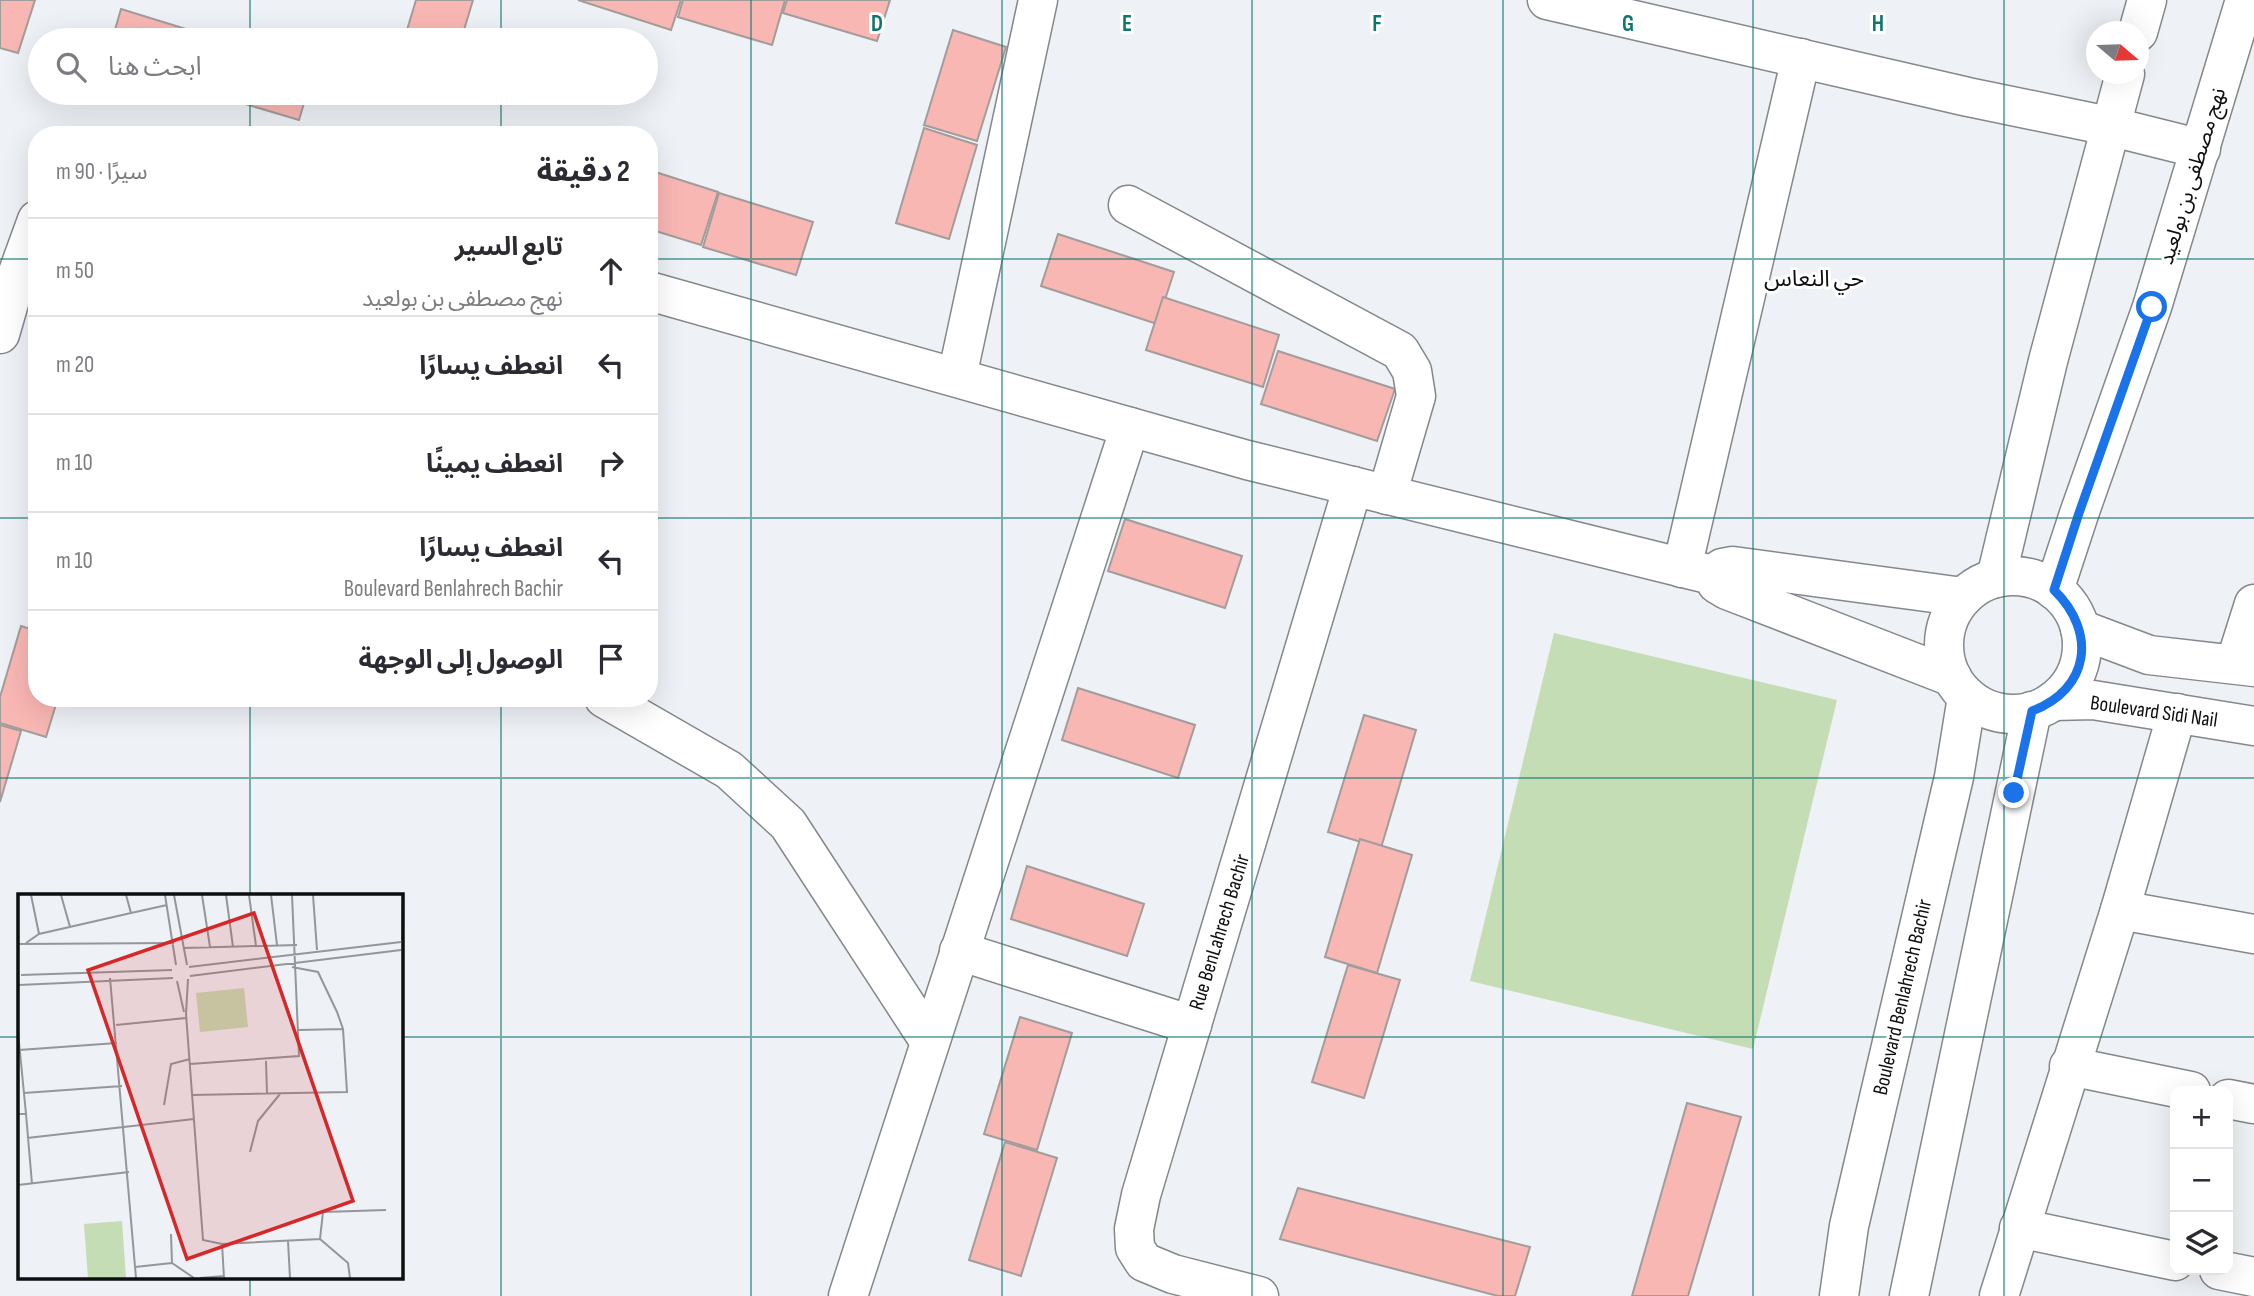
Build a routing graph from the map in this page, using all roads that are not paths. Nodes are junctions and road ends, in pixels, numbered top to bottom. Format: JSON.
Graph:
{"nodes":[{"id":1,"x":1038,"y":0,"type":"edge"},
{"id":2,"x":1548,"y":0,"type":"edge"},
{"id":3,"x":2147,"y":0,"type":"edge"},
{"id":4,"x":2245,"y":0,"type":"edge"},
{"id":5,"x":1680,"y":14,"type":"edge"},
{"id":6,"x":2141,"y":21,"type":"edge"},
{"id":7,"x":1801,"y":58,"type":"junction"},
{"id":8,"x":2122,"y":84,"type":"edge"},
{"id":9,"x":2109,"y":126,"type":"junction"},
{"id":10,"x":2201,"y":149,"type":"junction"},
{"id":11,"x":1128,"y":205,"type":"dead end"},
{"id":12,"x":28,"y":236,"type":"edge"},
{"id":13,"x":8,"y":273,"type":"edge"},
{"id":14,"x":658,"y":294,"type":"edge"},
{"id":15,"x":0,"y":334,"type":"edge"},
{"id":16,"x":957,"y":377,"type":"junction"},
{"id":17,"x":1130,"y":427,"type":"junction"},
{"id":18,"x":1370,"y":491,"type":"junction"},
{"id":19,"x":1697,"y":572,"type":"junction"},
{"id":20,"x":1996,"y":578,"type":"junction"},
{"id":21,"x":2054,"y":590,"type":"junction"},
{"id":22,"x":1963,"y":597,"type":"junction"},
{"id":23,"x":2254,"y":604,"type":"edge"},
{"id":24,"x":2080,"y":629,"type":"junction"},
{"id":25,"x":2244,"y":665,"type":"edge"},
{"id":26,"x":1959,"y":687,"type":"junction"},
{"id":27,"x":2043,"y":706,"type":"junction"},
{"id":28,"x":620,"y":707,"type":"edge"},
{"id":29,"x":2177,"y":713,"type":"junction"},
{"id":30,"x":2254,"y":726,"type":"edge"},
{"id":31,"x":2120,"y":910,"type":"junction"},
{"id":32,"x":2254,"y":934,"type":"edge"},
{"id":33,"x":959,"y":951,"type":"junction"},
{"id":34,"x":1192,"y":1025,"type":"junction"},
{"id":35,"x":930,"y":1042,"type":"junction"},
{"id":36,"x":2069,"y":1066,"type":"junction"},
{"id":37,"x":2170,"y":1087,"type":"edge"},
{"id":38,"x":2233,"y":1100,"type":"edge"},
{"id":39,"x":2254,"y":1104,"type":"edge"},
{"id":40,"x":2019,"y":1228,"type":"junction"},
{"id":41,"x":2170,"y":1260,"type":"edge"},
{"id":42,"x":2233,"y":1273,"type":"edge"},
{"id":43,"x":2254,"y":1277,"type":"edge"},
{"id":44,"x":848,"y":1296,"type":"edge"},
{"id":45,"x":1259,"y":1296,"type":"edge"},
{"id":46,"x":1839,"y":1296,"type":"edge"},
{"id":47,"x":1909,"y":1296,"type":"edge"},
{"id":48,"x":1999,"y":1296,"type":"edge"}],
"edges":[{"from":1,"to":16,"type":"street"},
{"from":2,"to":5,"type":"street"},
{"from":3,"to":6,"type":"street"},
{"from":4,"to":10,"type":"street","name":"نهج مصطفى بن بولعيد"},
{"from":5,"to":7,"type":"street"},
{"from":7,"to":9,"type":"street"},
{"from":7,"to":19,"type":"street"},
{"from":8,"to":9,"type":"street"},
{"from":9,"to":10,"type":"street"},
{"from":9,"to":20,"type":"street"},
{"from":10,"to":21,"type":"street","name":"نهج مصطفى بن بولعيد"},
{"from":11,"to":18,"type":"street","name":"Rue BenLahrech Bachir"},
{"from":12,"to":13,"type":"street"},
{"from":13,"to":15,"type":"street"},
{"from":14,"to":16,"type":"street"},
{"from":16,"to":17,"type":"street"},
{"from":17,"to":18,"type":"street"},
{"from":17,"to":33,"type":"street"},
{"from":18,"to":19,"type":"street"},
{"from":18,"to":34,"type":"street","name":"Rue BenLahrech Bachir"},
{"from":19,"to":22,"type":"street"},
{"from":19,"to":26,"type":"street"},
{"from":20,"to":21,"type":"street"},
{"from":20,"to":22,"type":"street"},
{"from":21,"to":24,"type":"street"},
{"from":22,"to":26,"type":"street"},
{"from":23,"to":25,"type":"street"},
{"from":24,"to":25,"type":"street"},
{"from":24,"to":27,"type":"street"},
{"from":26,"to":27,"type":"street"},
{"from":26,"to":46,"type":"street","name":"Boulevard Benlahrech Bachir"},
{"from":27,"to":29,"type":"street","name":"Boulevard Sidi Nail"},
{"from":27,"to":47,"type":"street"},
{"from":28,"to":35,"type":"street"},
{"from":29,"to":30,"type":"street","name":"Boulevard Sidi Nail"},
{"from":29,"to":31,"type":"street"},
{"from":31,"to":32,"type":"street"},
{"from":31,"to":36,"type":"street"},
{"from":33,"to":34,"type":"street"},
{"from":33,"to":35,"type":"street"},
{"from":34,"to":45,"type":"street","name":"Rue BenLahrech Bachir"},
{"from":35,"to":44,"type":"street"},
{"from":36,"to":37,"type":"street"},
{"from":36,"to":40,"type":"street"},
{"from":38,"to":39,"type":"street"},
{"from":40,"to":41,"type":"street"},
{"from":40,"to":48,"type":"street"},
{"from":42,"to":43,"type":"street"}]}
